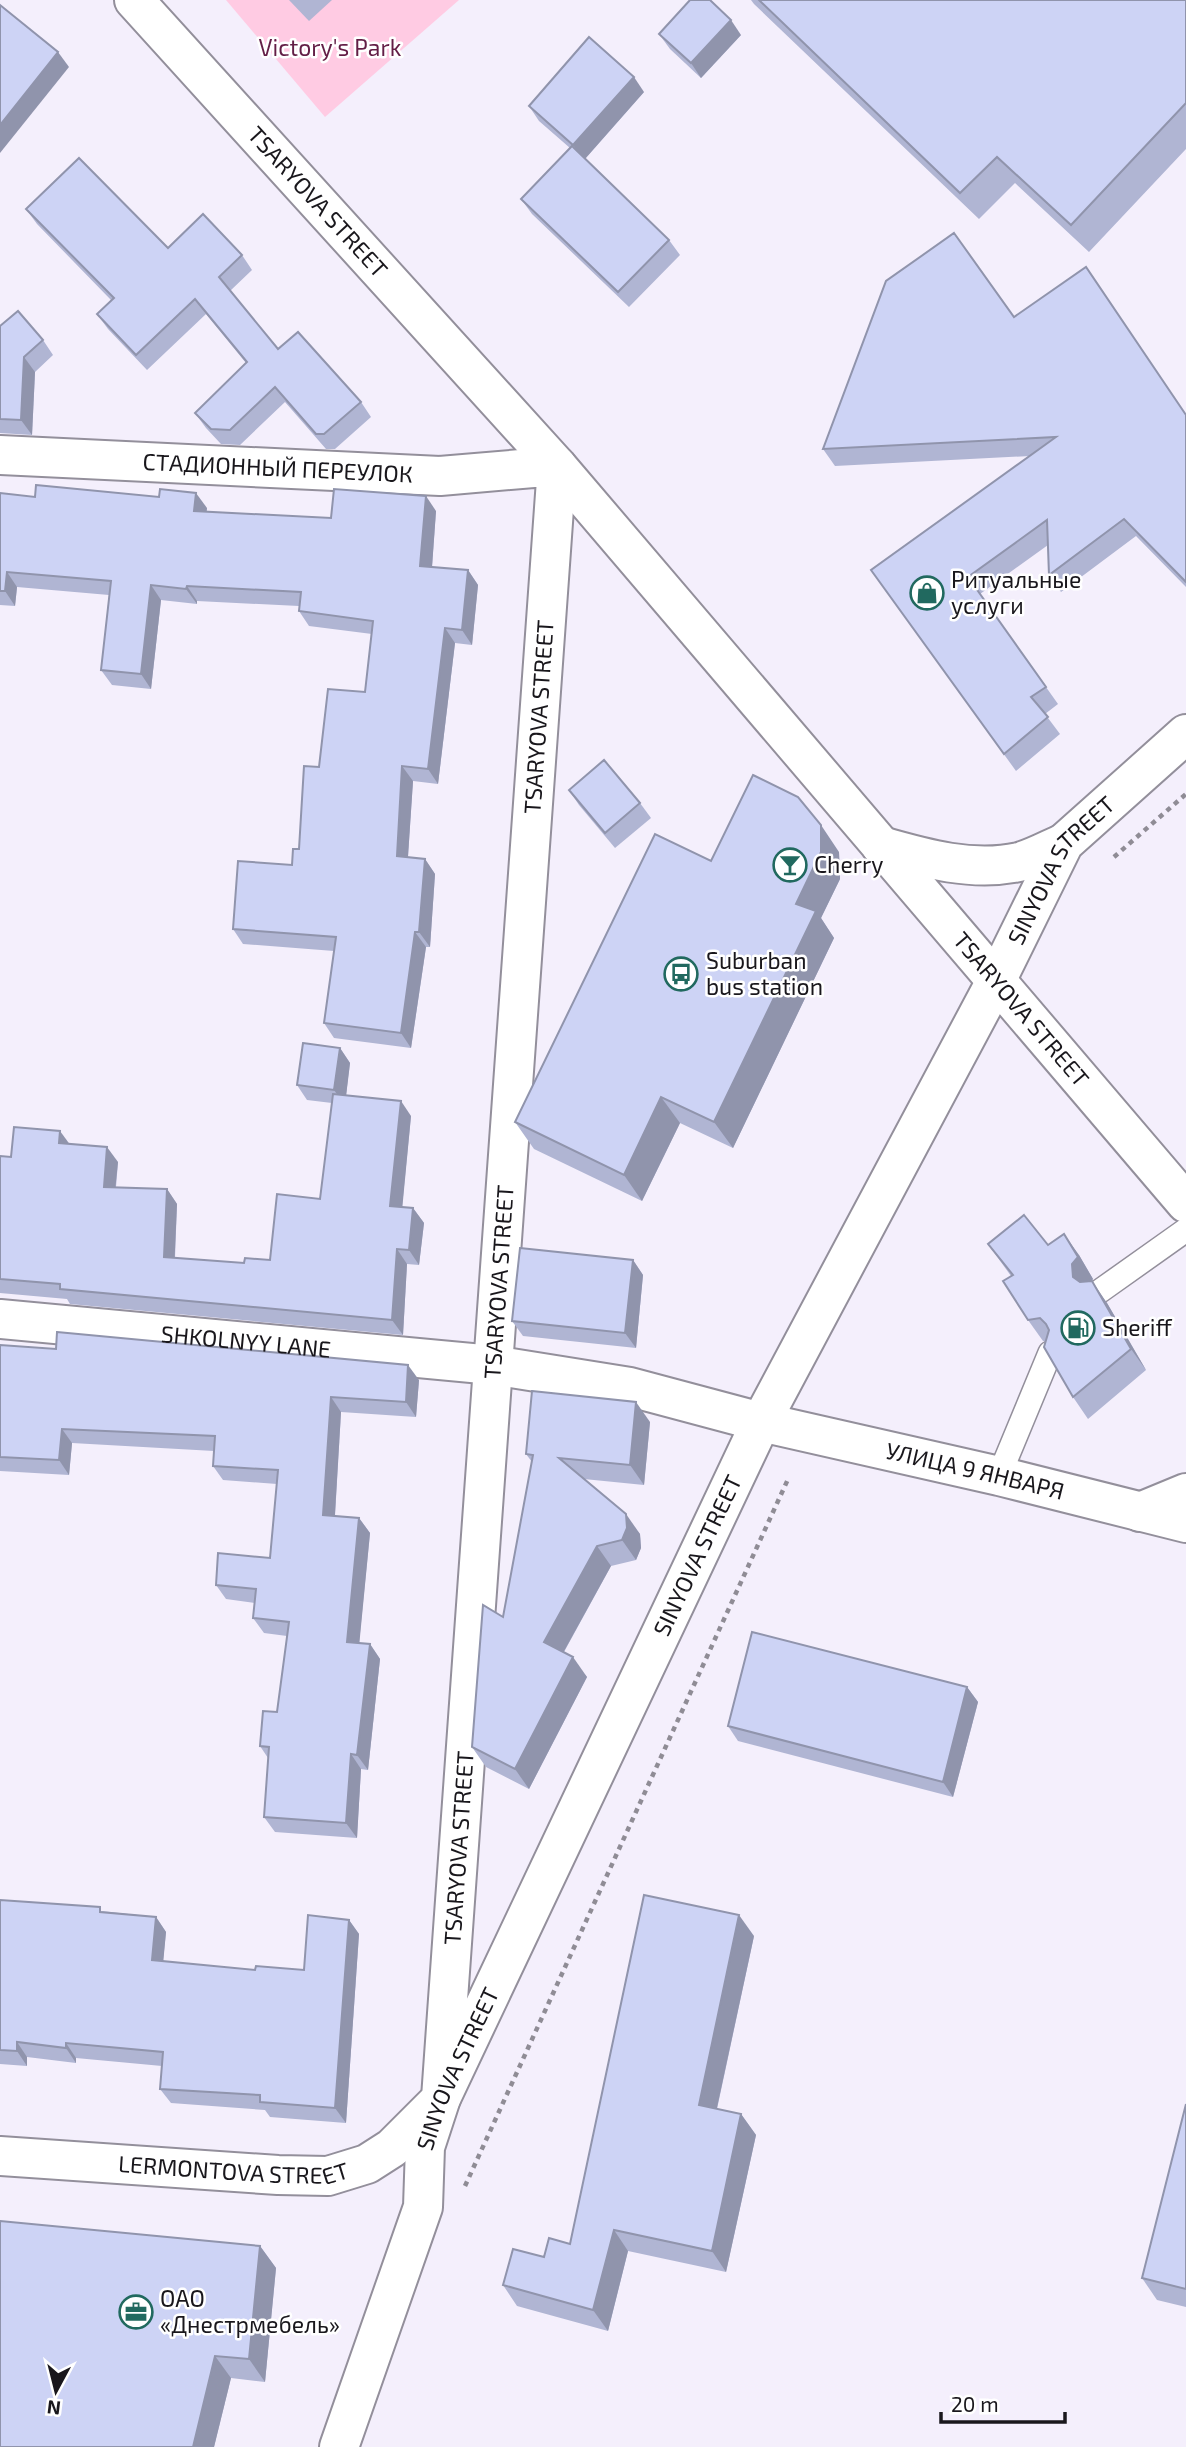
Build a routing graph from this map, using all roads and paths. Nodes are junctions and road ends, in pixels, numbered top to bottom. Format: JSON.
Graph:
{"nodes":[{"id":1,"x":134,"y":0,"type":"edge"},
{"id":2,"x":0,"y":455,"type":"edge"},
{"id":3,"x":557,"y":466,"type":"junction"},
{"id":4,"x":1186,"y":734,"type":"edge"},
{"id":5,"x":1186,"y":794,"type":"edge"},
{"id":6,"x":1064,"y":842,"type":"junction"},
{"id":7,"x":881,"y":846,"type":"junction"},
{"id":8,"x":1107,"y":864,"type":"dead end"},
{"id":9,"x":996,"y":981,"type":"junction"},
{"id":10,"x":1180,"y":1184,"type":"edge"},
{"id":11,"x":1186,"y":1230,"type":"edge"},
{"id":12,"x":1100,"y":1291,"type":"edge"},
{"id":13,"x":0,"y":1319,"type":"edge"},
{"id":14,"x":1050,"y":1353,"type":"edge"},
{"id":15,"x":493,"y":1365,"type":"junction"},
{"id":16,"x":761,"y":1422,"type":"junction"},
{"id":17,"x":999,"y":1476,"type":"junction"},
{"id":18,"x":789,"y":1477,"type":"dead end"},
{"id":19,"x":1186,"y":1493,"type":"edge"},
{"id":20,"x":1140,"y":1512,"type":"junction"},
{"id":21,"x":1186,"y":1523,"type":"edge"},
{"id":22,"x":441,"y":2098,"type":"junction"},
{"id":23,"x":0,"y":2156,"type":"edge"},
{"id":24,"x":465,"y":2188,"type":"dead end"},
{"id":25,"x":339,"y":2447,"type":"edge"}],
"edges":[{"from":1,"to":3,"type":"street","name":"TSARYOVA STREET"},
{"from":2,"to":3,"type":"street","name":"СТАДИОННЫЙ ПЕРЕУЛОК"},
{"from":3,"to":7,"type":"street","name":"TSARYOVA STREET"},
{"from":3,"to":15,"type":"street","name":"TSARYOVA STREET"},
{"from":4,"to":6,"type":"street","name":"SINYOVA STREET"},
{"from":5,"to":8,"type":"path"},
{"from":6,"to":7,"type":"street"},
{"from":6,"to":9,"type":"street","name":"SINYOVA STREET"},
{"from":7,"to":9,"type":"street","name":"TSARYOVA STREET"},
{"from":9,"to":10,"type":"street","name":"TSARYOVA STREET"},
{"from":9,"to":16,"type":"street","name":"SINYOVA STREET"},
{"from":11,"to":12,"type":"lane"},
{"from":13,"to":15,"type":"street","name":"SHKOLNYY LANE"},
{"from":14,"to":17,"type":"lane"},
{"from":15,"to":16,"type":"street","name":"SHKOLNYY LANE"},
{"from":15,"to":22,"type":"street","name":"TSARYOVA STREET"},
{"from":16,"to":17,"type":"street","name":"УЛИЦА 9 ЯНВАРЯ"},
{"from":16,"to":22,"type":"street","name":"SINYOVA STREET"},
{"from":17,"to":20,"type":"street","name":"УЛИЦА 9 ЯНВАРЯ"},
{"from":18,"to":24,"type":"path"},
{"from":19,"to":20,"type":"street"},
{"from":20,"to":21,"type":"street","name":"УЛИЦА 9 ЯНВАРЯ"},
{"from":22,"to":23,"type":"street","name":"LERMONTOVA STREET"},
{"from":22,"to":25,"type":"street","name":"SINYOVA STREET"}]}
